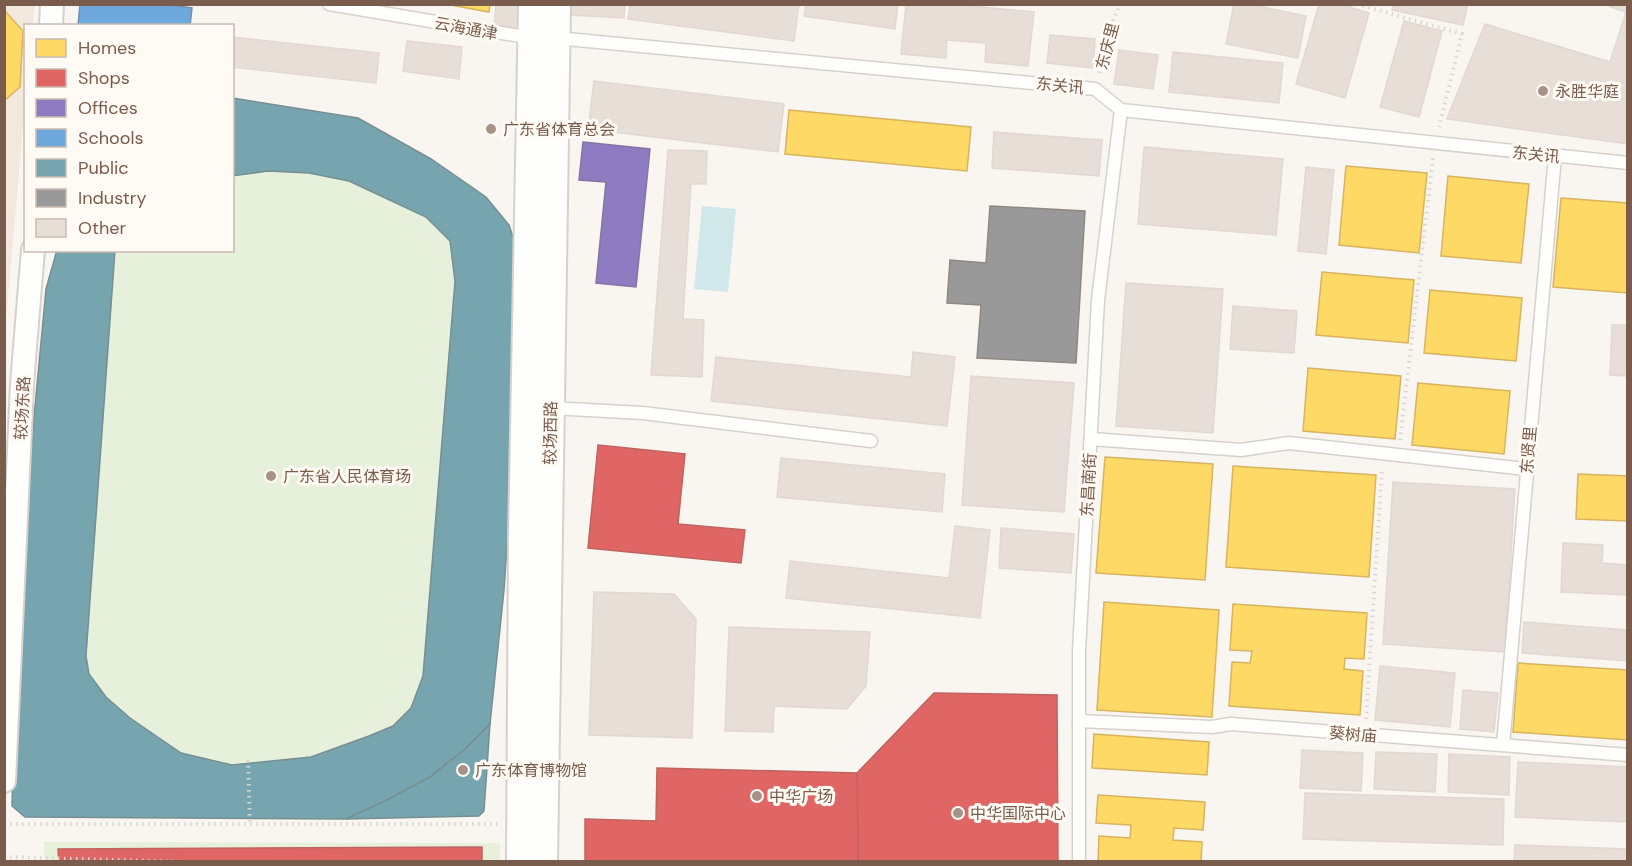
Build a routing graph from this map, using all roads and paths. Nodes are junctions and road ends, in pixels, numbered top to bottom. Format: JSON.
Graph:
{"nodes":[{"id":1,"x":52,"y":4,"type":"edge"},
{"id":2,"x":329,"y":4,"type":"edge"},
{"id":3,"x":533,"y":4,"type":"edge"},
{"id":4,"x":556,"y":4,"type":"edge"},
{"id":5,"x":1120,"y":4,"type":"edge"},
{"id":6,"x":1357,"y":4,"type":"edge"},
{"id":7,"x":51,"y":24,"type":"edge"},
{"id":8,"x":544,"y":38,"type":"junction"},
{"id":9,"x":1095,"y":89,"type":"junction"},
{"id":10,"x":1121,"y":110,"type":"junction"},
{"id":11,"x":1435,"y":143,"type":"junction"},
{"id":12,"x":1555,"y":156,"type":"junction"},
{"id":13,"x":1628,"y":163,"type":"edge"},
{"id":14,"x":33,"y":252,"type":"edge"},
{"id":15,"x":551,"y":408,"type":"junction"},
{"id":16,"x":1091,"y":439,"type":"junction"},
{"id":17,"x":872,"y":441,"type":"dead end"},
{"id":18,"x":1383,"y":454,"type":"junction"},
{"id":19,"x":1398,"y":455,"type":"junction"},
{"id":20,"x":1526,"y":469,"type":"junction"},
{"id":21,"x":1079,"y":721,"type":"junction"},
{"id":22,"x":1365,"y":735,"type":"junction"},
{"id":23,"x":1503,"y":745,"type":"junction"},
{"id":24,"x":1628,"y":755,"type":"edge"},
{"id":25,"x":248,"y":760,"type":"dead end"},
{"id":26,"x":4,"y":781,"type":"edge"},
{"id":27,"x":4,"y":824,"type":"edge"},
{"id":28,"x":520,"y":824,"type":"junction"},
{"id":29,"x":250,"y":826,"type":"junction"},
{"id":30,"x":4,"y":857,"type":"edge"},
{"id":31,"x":188,"y":861,"type":"edge"},
{"id":32,"x":520,"y":861,"type":"edge"},
{"id":33,"x":543,"y":861,"type":"edge"},
{"id":34,"x":1079,"y":861,"type":"edge"}],
"edges":[{"from":1,"to":7,"type":"street"},
{"from":2,"to":8,"type":"lane","name":"云海通津"},
{"from":3,"to":8,"type":"street","name":"较场西路"},
{"from":4,"to":8,"type":"street","name":"较场西路"},
{"from":5,"to":9,"type":"path","name":"东庆里"},
{"from":6,"to":11,"type":"path"},
{"from":8,"to":9,"type":"lane","name":"东关讯"},
{"from":8,"to":15,"type":"street","name":"较场西路"},
{"from":8,"to":28,"type":"street","name":"较场西路"},
{"from":9,"to":10,"type":"lane","name":"东关讯"},
{"from":10,"to":11,"type":"lane","name":"东关讯"},
{"from":10,"to":16,"type":"lane","name":"东昌南街"},
{"from":11,"to":12,"type":"lane","name":"东关讯"},
{"from":11,"to":19,"type":"path"},
{"from":12,"to":13,"type":"lane","name":"东关讯"},
{"from":12,"to":20,"type":"lane","name":"东贤里"},
{"from":14,"to":26,"type":"street","name":"较场东路"},
{"from":15,"to":17,"type":"lane"},
{"from":15,"to":33,"type":"street","name":"较场西路"},
{"from":16,"to":18,"type":"lane"},
{"from":16,"to":21,"type":"lane","name":"东昌南街"},
{"from":18,"to":19,"type":"lane"},
{"from":18,"to":22,"type":"path"},
{"from":19,"to":20,"type":"lane"},
{"from":20,"to":23,"type":"lane","name":"东贤里"},
{"from":21,"to":22,"type":"lane","name":"葵树庙"},
{"from":21,"to":34,"type":"lane","name":"东昌南街"},
{"from":22,"to":23,"type":"lane","name":"葵树庙"},
{"from":23,"to":24,"type":"lane","name":"葵树庙"},
{"from":25,"to":29,"type":"path"},
{"from":27,"to":29,"type":"path"},
{"from":28,"to":29,"type":"path"},
{"from":28,"to":32,"type":"street","name":"较场西路"},
{"from":30,"to":31,"type":"path"}]}
